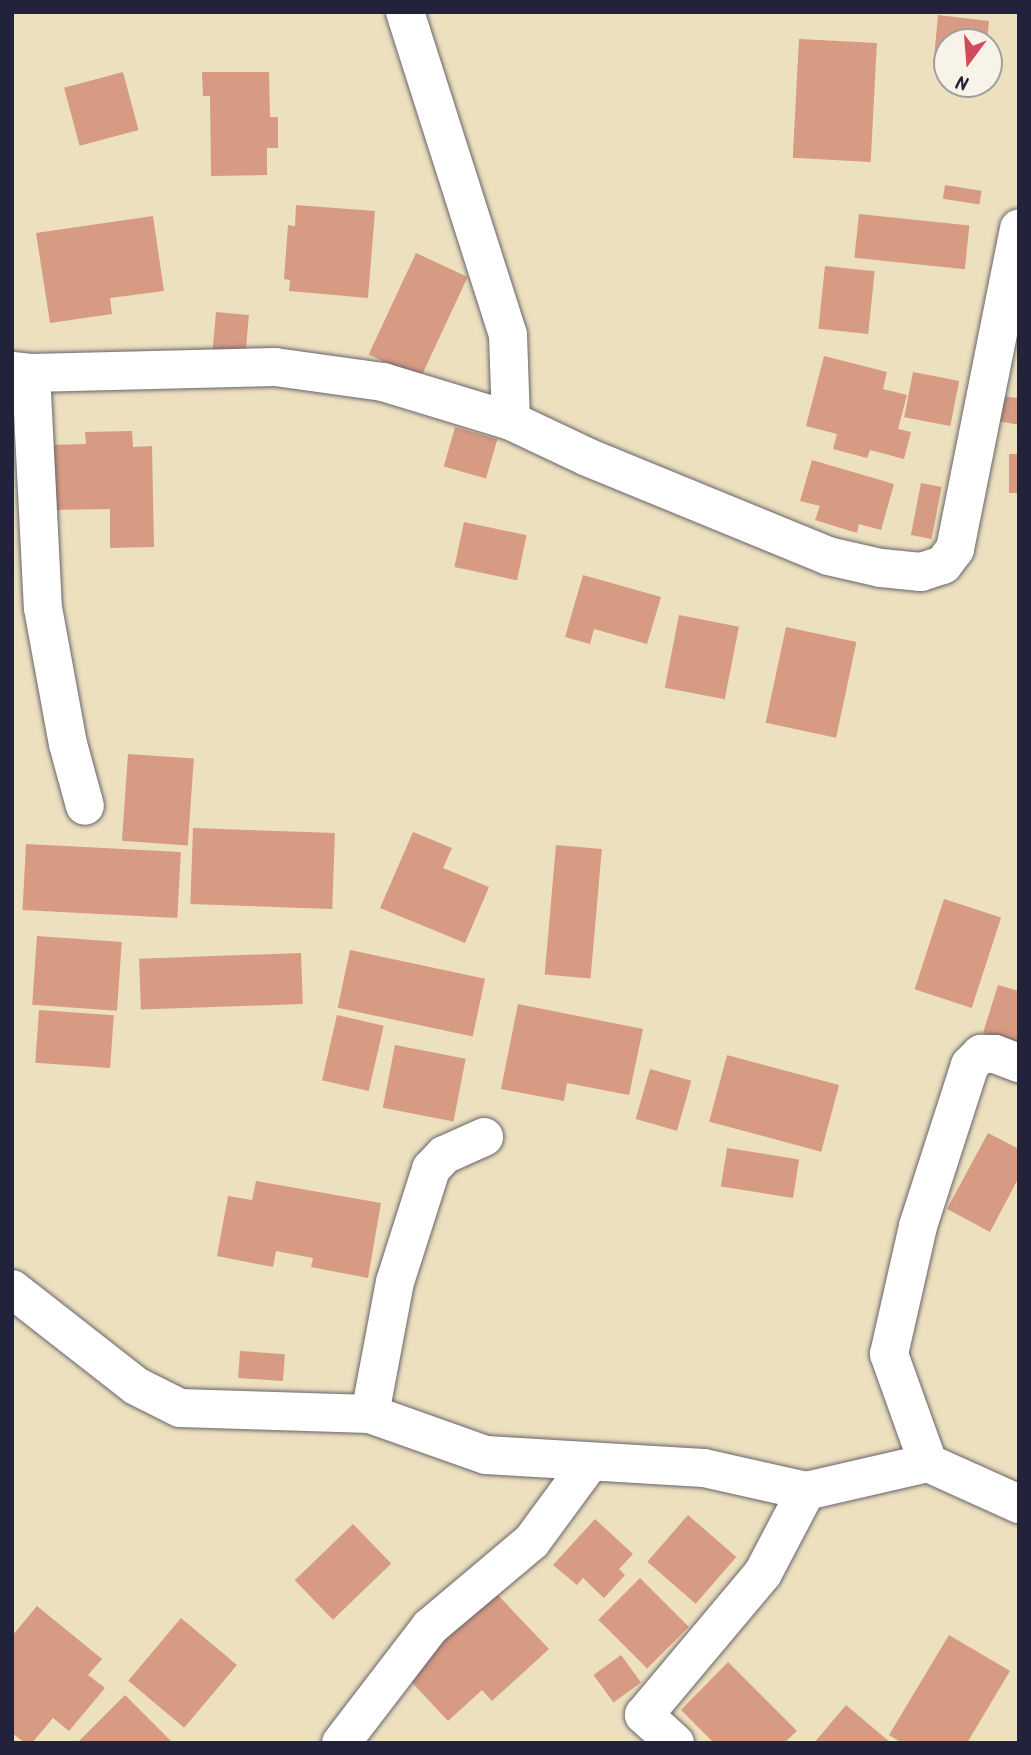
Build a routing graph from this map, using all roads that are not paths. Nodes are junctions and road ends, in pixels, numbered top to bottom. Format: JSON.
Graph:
{"nodes":[{"id":1,"x":405,"y":12,"type":"edge"},
{"id":2,"x":1019,"y":228,"type":"edge"},
{"id":3,"x":22,"y":372,"type":"edge"},
{"id":4,"x":511,"y":421,"type":"junction"},
{"id":5,"x":85,"y":806,"type":"dead end"},
{"id":6,"x":1019,"y":1063,"type":"edge"},
{"id":7,"x":484,"y":1137,"type":"dead end"},
{"id":8,"x":12,"y":1289,"type":"edge"},
{"id":9,"x":370,"y":1414,"type":"junction"},
{"id":10,"x":590,"y":1462,"type":"junction"},
{"id":11,"x":928,"y":1463,"type":"junction"},
{"id":12,"x":806,"y":1491,"type":"junction"},
{"id":13,"x":1019,"y":1504,"type":"edge"},
{"id":14,"x":341,"y":1743,"type":"edge"},
{"id":15,"x":676,"y":1743,"type":"edge"}],
"edges":[{"from":1,"to":4,"type":"street"},
{"from":2,"to":4,"type":"street"},
{"from":3,"to":4,"type":"street"},
{"from":3,"to":5,"type":"street"},
{"from":6,"to":11,"type":"street"},
{"from":7,"to":9,"type":"street"},
{"from":8,"to":9,"type":"street"},
{"from":9,"to":10,"type":"street"},
{"from":10,"to":12,"type":"street"},
{"from":10,"to":14,"type":"street"},
{"from":11,"to":12,"type":"street"},
{"from":11,"to":13,"type":"street"},
{"from":12,"to":15,"type":"street"}]}
